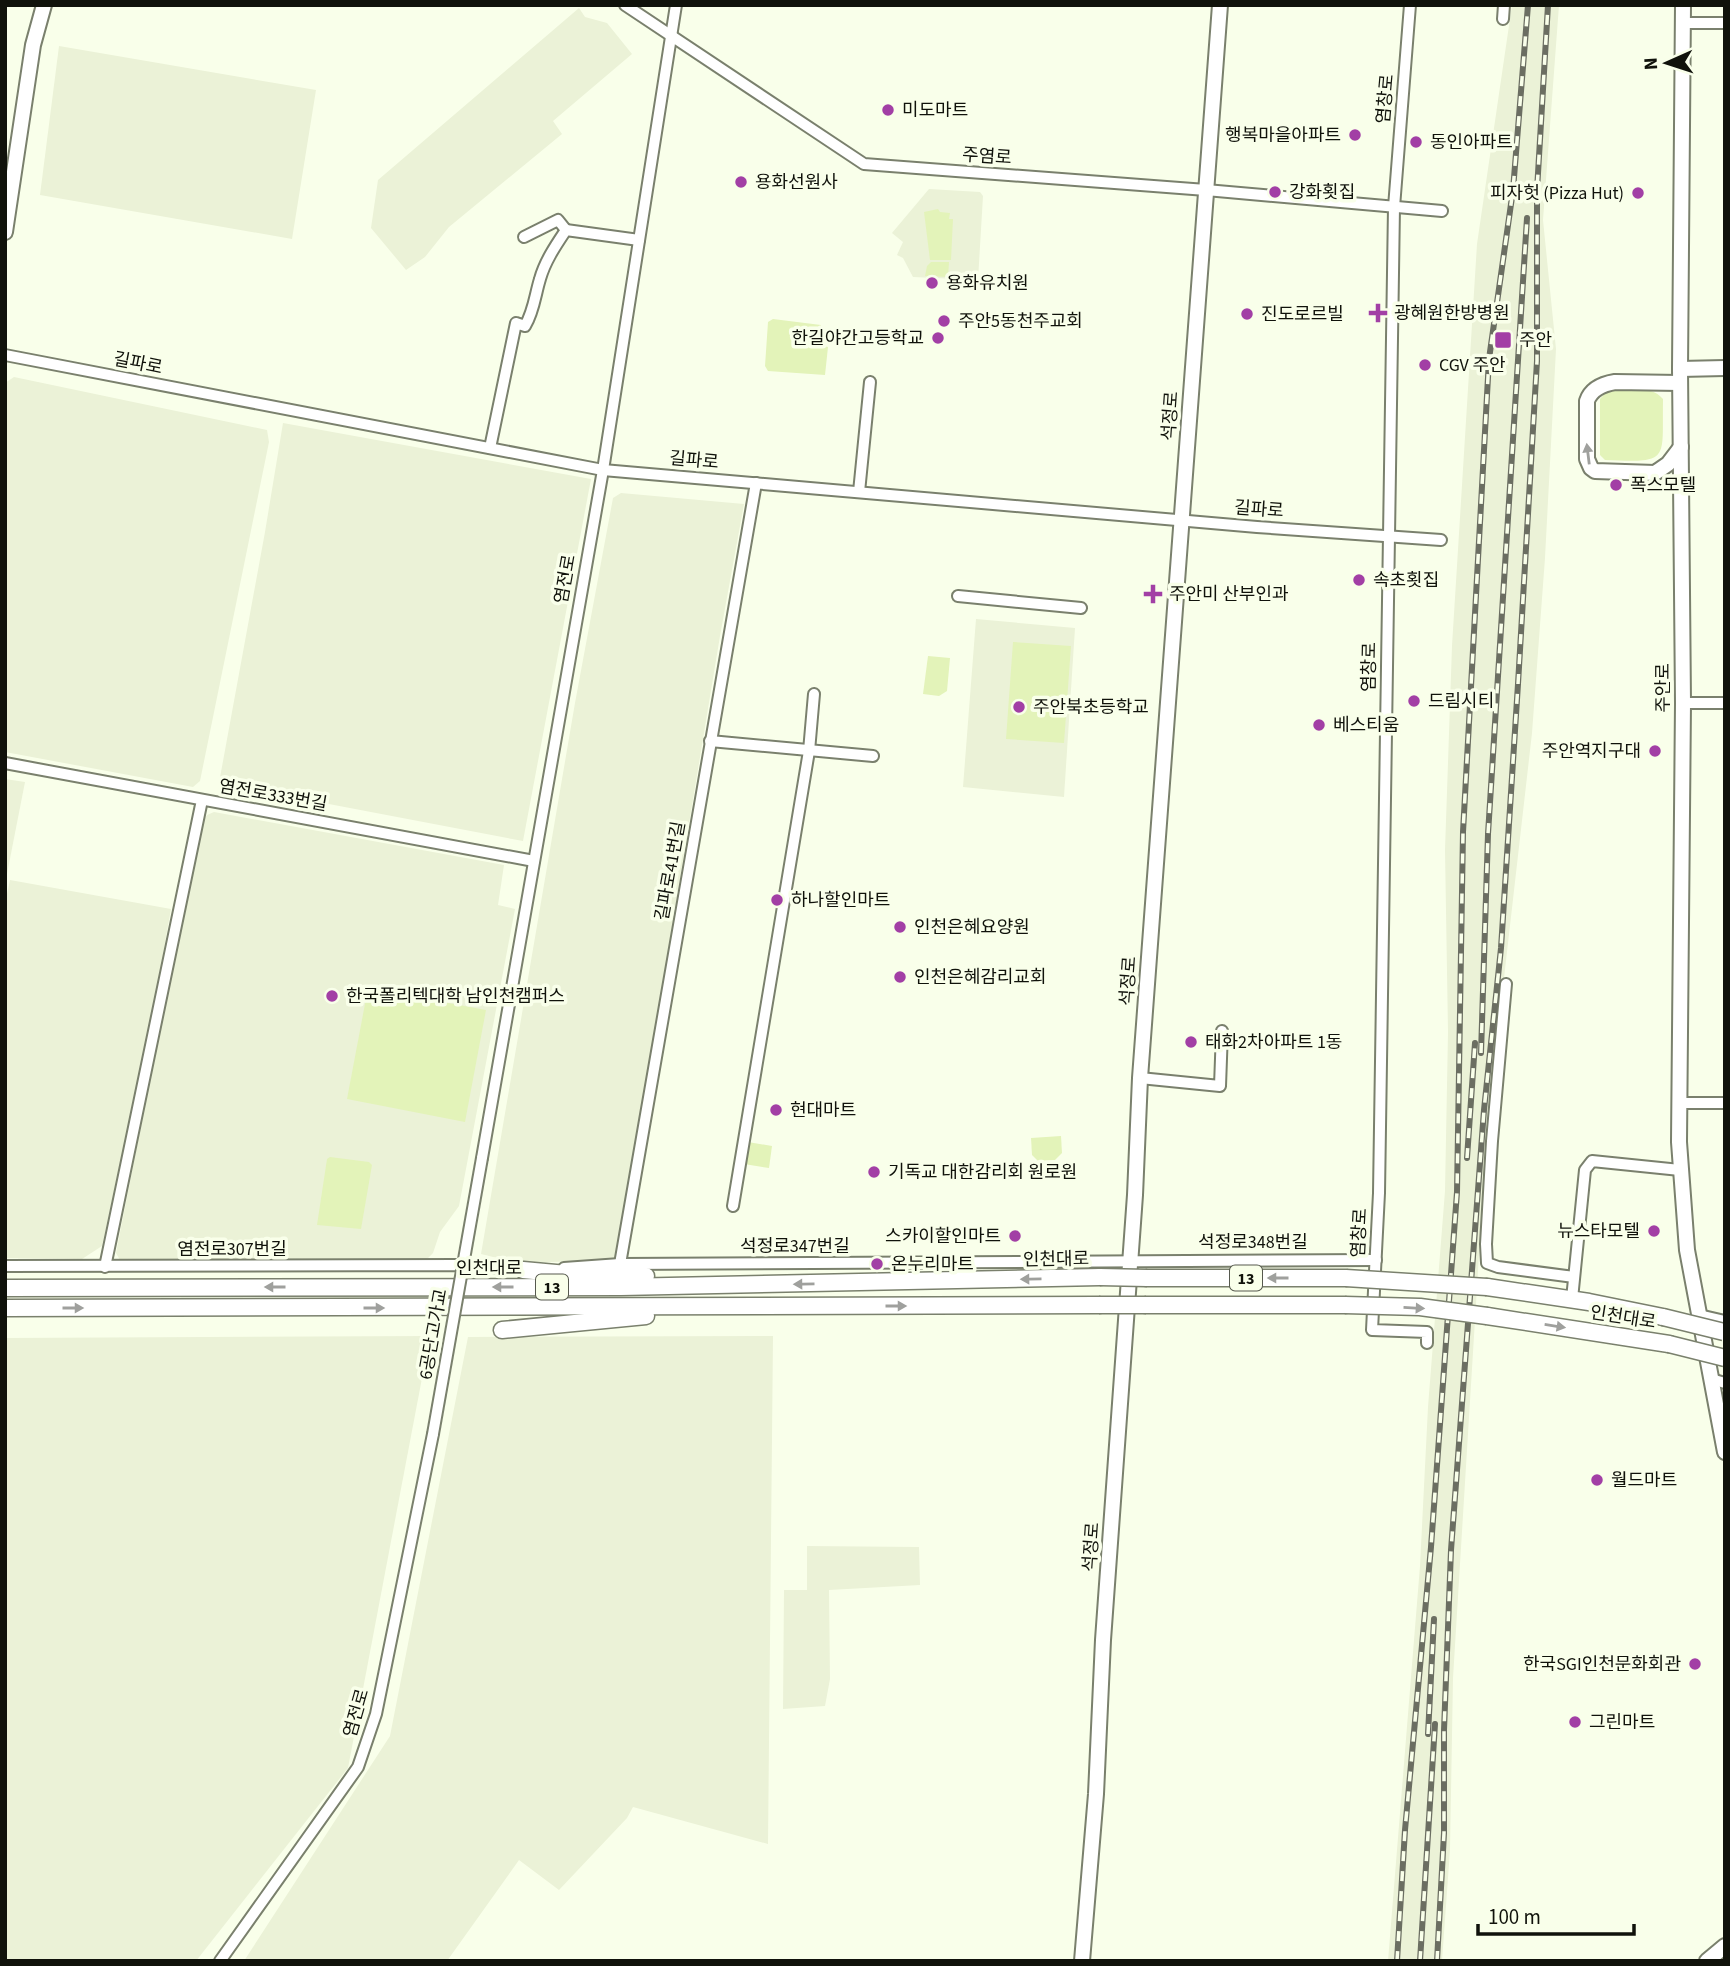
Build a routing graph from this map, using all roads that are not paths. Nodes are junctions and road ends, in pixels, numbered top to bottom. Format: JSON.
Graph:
{"nodes":[{"id":1,"x":44,"y":5,"type":"edge"},
{"id":2,"x":625,"y":5,"type":"edge"},
{"id":3,"x":676,"y":5,"type":"edge"},
{"id":4,"x":1220,"y":5,"type":"edge"},
{"id":5,"x":1410,"y":5,"type":"edge"},
{"id":6,"x":1504,"y":5,"type":"edge"},
{"id":7,"x":1683,"y":5,"type":"edge"},
{"id":8,"x":1503,"y":19,"type":"dead end"},
{"id":9,"x":1682,"y":23,"type":"junction"},
{"id":10,"x":1725,"y":23,"type":"edge"},
{"id":11,"x":670,"y":36,"type":"junction"},
{"id":12,"x":1206,"y":190,"type":"junction"},
{"id":13,"x":1394,"y":207,"type":"junction"},
{"id":14,"x":1442,"y":211,"type":"dead end"},
{"id":15,"x":566,"y":230,"type":"junction"},
{"id":16,"x":5,"y":232,"type":"edge"},
{"id":17,"x":524,"y":237,"type":"dead end"},
{"id":18,"x":639,"y":240,"type":"junction"},
{"id":19,"x":5,"y":355,"type":"edge"},
{"id":20,"x":1725,"y":368,"type":"edge"},
{"id":21,"x":1681,"y":376,"type":"junction"},
{"id":22,"x":870,"y":382,"type":"dead end"},
{"id":23,"x":1681,"y":447,"type":"junction"},
{"id":24,"x":491,"y":448,"type":"junction"},
{"id":25,"x":603,"y":470,"type":"junction"},
{"id":26,"x":756,"y":483,"type":"junction"},
{"id":27,"x":859,"y":492,"type":"junction"},
{"id":28,"x":1181,"y":521,"type":"junction"},
{"id":29,"x":1388,"y":536,"type":"junction"},
{"id":30,"x":1441,"y":540,"type":"dead end"},
{"id":31,"x":958,"y":596,"type":"dead end"},
{"id":32,"x":1081,"y":608,"type":"dead end"},
{"id":33,"x":814,"y":694,"type":"dead end"},
{"id":34,"x":1725,"y":702,"type":"edge"},
{"id":35,"x":1683,"y":703,"type":"junction"},
{"id":36,"x":710,"y":741,"type":"junction"},
{"id":37,"x":810,"y":751,"type":"junction"},
{"id":38,"x":873,"y":756,"type":"dead end"},
{"id":39,"x":5,"y":763,"type":"edge"},
{"id":40,"x":202,"y":800,"type":"junction"},
{"id":41,"x":534,"y":861,"type":"junction"},
{"id":42,"x":1506,"y":984,"type":"dead end"},
{"id":43,"x":1222,"y":1031,"type":"dead end"},
{"id":44,"x":1140,"y":1077,"type":"junction"},
{"id":45,"x":1679,"y":1103,"type":"junction"},
{"id":46,"x":1725,"y":1103,"type":"edge"},
{"id":47,"x":482,"y":1158,"type":"joint"},
{"id":48,"x":1680,"y":1170,"type":"junction"},
{"id":49,"x":733,"y":1206,"type":"dead end"},
{"id":50,"x":1131,"y":1260,"type":"junction"},
{"id":51,"x":1376,"y":1260,"type":"junction"},
{"id":52,"x":620,"y":1264,"type":"junction"},
{"id":53,"x":459,"y":1265,"type":"joint"},
{"id":54,"x":5,"y":1266,"type":"edge"},
{"id":55,"x":105,"y":1267,"type":"junction"},
{"id":56,"x":523,"y":1270,"type":"junction"},
{"id":57,"x":1574,"y":1277,"type":"junction"},
{"id":58,"x":749,"y":1285,"type":"junction"},
{"id":59,"x":5,"y":1288,"type":"edge"},
{"id":60,"x":1572,"y":1299,"type":"junction"},
{"id":61,"x":747,"y":1307,"type":"junction"},
{"id":62,"x":5,"y":1308,"type":"edge"},
{"id":63,"x":1699,"y":1315,"type":"junction"},
{"id":64,"x":1725,"y":1321,"type":"edge"},
{"id":65,"x":502,"y":1330,"type":"dead end"},
{"id":66,"x":1725,"y":1332,"type":"edge"},
{"id":67,"x":1427,"y":1343,"type":"dead end"},
{"id":68,"x":1725,"y":1358,"type":"edge"},
{"id":69,"x":1718,"y":1381,"type":"edge"},
{"id":70,"x":433,"y":1434,"type":"joint"},
{"id":71,"x":1725,"y":1451,"type":"edge"},
{"id":72,"x":1725,"y":1946,"type":"edge"},
{"id":73,"x":220,"y":1961,"type":"edge"},
{"id":74,"x":1082,"y":1961,"type":"edge"},
{"id":75,"x":1707,"y":1961,"type":"edge"}],
"edges":[{"from":1,"to":16,"type":"main road"},
{"from":2,"to":11,"type":"street","name":"주염로"},
{"from":3,"to":11,"type":"street","name":"염전로"},
{"from":4,"to":12,"type":"main road","name":"석정로"},
{"from":5,"to":13,"type":"street","name":"염창로"},
{"from":6,"to":8,"type":"street"},
{"from":7,"to":9,"type":"main road","name":"주안로"},
{"from":9,"to":10,"type":"street"},
{"from":9,"to":21,"type":"main road","name":"주안로"},
{"from":11,"to":12,"type":"street","name":"주염로"},
{"from":11,"to":18,"type":"street","name":"염전로"},
{"from":12,"to":13,"type":"street","name":"주염로"},
{"from":12,"to":28,"type":"main road","name":"석정로"},
{"from":13,"to":14,"type":"street","name":"주염로"},
{"from":13,"to":29,"type":"street","name":"염창로"},
{"from":15,"to":17,"type":"street"},
{"from":15,"to":18,"type":"street"},
{"from":15,"to":24,"type":"street"},
{"from":18,"to":25,"type":"street","name":"염전로"},
{"from":19,"to":24,"type":"street","name":"길파로"},
{"from":20,"to":21,"type":"main road"},
{"from":21,"to":23,"type":"main road","name":"주안로"},
{"from":23,"to":21,"type":"main road","one_way":true},
{"from":22,"to":27,"type":"street"},
{"from":23,"to":35,"type":"main road","name":"주안로"},
{"from":24,"to":25,"type":"street","name":"길파로"},
{"from":25,"to":26,"type":"street","name":"길파로"},
{"from":25,"to":41,"type":"street","name":"염전로"},
{"from":26,"to":27,"type":"street","name":"길파로"},
{"from":26,"to":36,"type":"street","name":"길파로41번길"},
{"from":27,"to":28,"type":"street","name":"길파로"},
{"from":28,"to":29,"type":"street","name":"길파로"},
{"from":28,"to":44,"type":"main road","name":"석정로"},
{"from":29,"to":30,"type":"street","name":"길파로"},
{"from":29,"to":51,"type":"street","name":"염창로"},
{"from":31,"to":32,"type":"street"},
{"from":33,"to":37,"type":"street"},
{"from":34,"to":35,"type":"street"},
{"from":35,"to":45,"type":"main road","name":"주안로"},
{"from":36,"to":37,"type":"street"},
{"from":36,"to":52,"type":"street","name":"길파로41번길"},
{"from":37,"to":38,"type":"street"},
{"from":37,"to":49,"type":"street"},
{"from":39,"to":40,"type":"street","name":"염전로333번길"},
{"from":40,"to":41,"type":"street","name":"염전로333번길"},
{"from":40,"to":55,"type":"street"},
{"from":41,"to":47,"type":"street","name":"염전로"},
{"from":42,"to":57,"type":"street"},
{"from":43,"to":44,"type":"street"},
{"from":44,"to":50,"type":"main road","name":"석정로"},
{"from":45,"to":46,"type":"street"},
{"from":45,"to":48,"type":"main road","name":"주안로"},
{"from":47,"to":70,"type":"street","name":"6공단고가교","bridge":true},
{"from":48,"to":57,"type":"street"},
{"from":48,"to":63,"type":"main road","name":"주안로"},
{"from":50,"to":51,"type":"street","name":"석정로348번길"},
{"from":50,"to":52,"type":"street","name":"석정로347번길"},
{"from":50,"to":74,"type":"main road","name":"석정로"},
{"from":51,"to":67,"type":"street","name":"염창로"},
{"from":52,"to":56,"type":"street","name":"석정로347번길"},
{"from":53,"to":55,"type":"street","name":"염전로307번길"},
{"from":53,"to":56,"type":"street","name":"석정로347번길"},
{"from":54,"to":55,"type":"street","name":"염전로307번길"},
{"from":56,"to":58,"type":"highway"},
{"from":57,"to":60,"type":"street"},
{"from":58,"to":59,"type":"highway","name":"인천대로","number":"13","one_way":true},
{"from":60,"to":58,"type":"highway","name":"인천대로","number":"13","one_way":true,"bridge":true},
{"from":60,"to":66,"type":"highway","name":"인천대로","number":"13","bridge":true},
{"from":62,"to":61,"type":"highway","number":"13","one_way":true},
{"from":61,"to":65,"type":"highway"},
{"from":61,"to":68,"type":"highway","name":"인천대로","number":"13","one_way":true,"bridge":true},
{"from":63,"to":64,"type":"street"},
{"from":63,"to":69,"type":"main road","name":"주안로"},
{"from":69,"to":71,"type":"main road","name":"주안로"},
{"from":70,"to":73,"type":"street","name":"염전로"},
{"from":72,"to":75,"type":"main road"}]}
